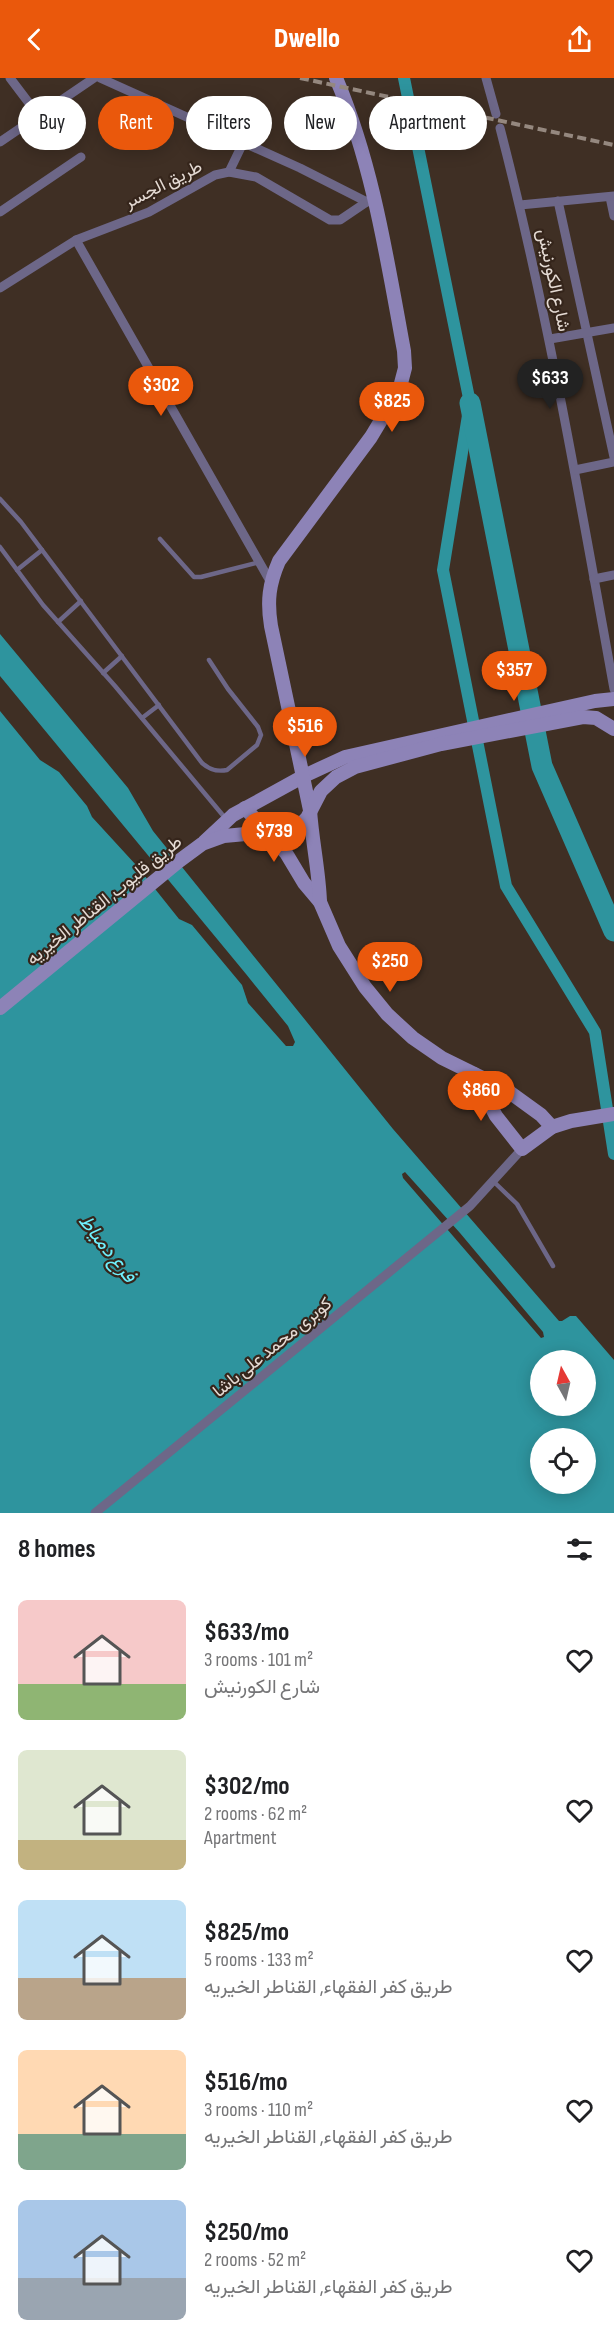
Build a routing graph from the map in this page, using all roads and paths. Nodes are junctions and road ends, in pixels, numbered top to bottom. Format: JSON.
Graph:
{"nodes":[{"id":1,"x":10,"y":78,"type":"edge"},
{"id":2,"x":94,"y":78,"type":"edge"},
{"id":3,"x":100,"y":78,"type":"edge"},
{"id":4,"x":336,"y":78,"type":"edge"},
{"id":5,"x":486,"y":78,"type":"edge"},
{"id":6,"x":24,"y":96,"type":"edge"},
{"id":7,"x":67,"y":96,"type":"edge"},
{"id":8,"x":496,"y":114,"type":"dead end"},
{"id":9,"x":186,"y":116,"type":"edge"},
{"id":10,"x":500,"y":128,"type":"dead end"},
{"id":11,"x":18,"y":129,"type":"edge"},
{"id":12,"x":0,"y":142,"type":"edge"},
{"id":13,"x":239,"y":150,"type":"edge"},
{"id":14,"x":261,"y":150,"type":"edge"},
{"id":15,"x":81,"y":157,"type":"dead end"},
{"id":16,"x":229,"y":172,"type":"junction"},
{"id":17,"x":612,"y":196,"type":"edge"},
{"id":18,"x":370,"y":200,"type":"junction"},
{"id":19,"x":558,"y":201,"type":"junction"},
{"id":20,"x":520,"y":205,"type":"junction"},
{"id":21,"x":0,"y":212,"type":"edge"},
{"id":22,"x":614,"y":216,"type":"edge"},
{"id":23,"x":76,"y":240,"type":"junction"},
{"id":24,"x":0,"y":288,"type":"edge"},
{"id":25,"x":614,"y":328,"type":"edge"},
{"id":26,"x":586,"y":333,"type":"junction"},
{"id":27,"x":550,"y":339,"type":"junction"},
{"id":28,"x":614,"y":457,"type":"edge"},
{"id":29,"x":614,"y":462,"type":"edge"},
{"id":30,"x":575,"y":470,"type":"junction"},
{"id":31,"x":0,"y":499,"type":"edge"},
{"id":32,"x":160,"y":539,"type":"dead end"},
{"id":33,"x":0,"y":547,"type":"edge"},
{"id":34,"x":42,"y":550,"type":"junction"},
{"id":35,"x":260,"y":562,"type":"junction"},
{"id":36,"x":17,"y":570,"type":"junction"},
{"id":37,"x":614,"y":575,"type":"edge"},
{"id":38,"x":594,"y":579,"type":"junction"},
{"id":39,"x":270,"y":581,"type":"junction"},
{"id":40,"x":81,"y":601,"type":"junction"},
{"id":41,"x":58,"y":622,"type":"junction"},
{"id":42,"x":122,"y":656,"type":"junction"},
{"id":43,"x":209,"y":660,"type":"dead end"},
{"id":44,"x":103,"y":673,"type":"junction"},
{"id":45,"x":614,"y":689,"type":"edge"},
{"id":46,"x":614,"y":699,"type":"edge"},
{"id":47,"x":159,"y":705,"type":"junction"},
{"id":48,"x":142,"y":718,"type":"junction"},
{"id":49,"x":614,"y":729,"type":"edge"},
{"id":50,"x":441,"y":739,"type":"junction"},
{"id":51,"x":304,"y":777,"type":"junction"},
{"id":52,"x":245,"y":808,"type":"junction"},
{"id":53,"x":310,"y":810,"type":"junction"},
{"id":54,"x":226,"y":819,"type":"junction"},
{"id":55,"x":271,"y":836,"type":"junction"},
{"id":56,"x":202,"y":844,"type":"junction"},
{"id":57,"x":320,"y":902,"type":"junction"},
{"id":58,"x":0,"y":1008,"type":"edge"},
{"id":59,"x":474,"y":1074,"type":"junction"},
{"id":60,"x":614,"y":1114,"type":"edge"},
{"id":61,"x":552,"y":1126,"type":"junction"},
{"id":62,"x":522,"y":1149,"type":"junction"},
{"id":63,"x":493,"y":1181,"type":"junction"},
{"id":64,"x":553,"y":1266,"type":"dead end"},
{"id":65,"x":95,"y":1513,"type":"edge"}],
"edges":[{"from":1,"to":6,"type":"street"},
{"from":2,"to":7,"type":"street"},
{"from":3,"to":9,"type":"street"},
{"from":4,"to":18,"type":"street"},
{"from":5,"to":8,"type":"street"},
{"from":10,"to":20,"type":"street","name":"شارع الكورنيش"},
{"from":11,"to":12,"type":"street"},
{"from":13,"to":16,"type":"street"},
{"from":14,"to":18,"type":"street"},
{"from":15,"to":21,"type":"street"},
{"from":16,"to":18,"type":"street","name":"طريق الجسر"},
{"from":16,"to":23,"type":"street","name":"طريق الجسر"},
{"from":17,"to":19,"type":"street"},
{"from":17,"to":22,"type":"street"},
{"from":18,"to":39,"type":"street"},
{"from":19,"to":20,"type":"street"},
{"from":19,"to":26,"type":"street"},
{"from":20,"to":27,"type":"street","name":"شارع الكورنيش"},
{"from":23,"to":24,"type":"street","name":"طريق الجسر"},
{"from":23,"to":35,"type":"street"},
{"from":25,"to":26,"type":"street"},
{"from":26,"to":27,"type":"street"},
{"from":26,"to":28,"type":"street"},
{"from":27,"to":30,"type":"street","name":"شارع الكورنيش"},
{"from":29,"to":30,"type":"street"},
{"from":30,"to":38,"type":"street","name":"شارع الكورنيش"},
{"from":31,"to":34,"type":"lane"},
{"from":32,"to":35,"type":"lane"},
{"from":33,"to":36,"type":"lane"},
{"from":34,"to":36,"type":"lane"},
{"from":34,"to":40,"type":"lane"},
{"from":35,"to":39,"type":"street"},
{"from":36,"to":41,"type":"lane"},
{"from":37,"to":38,"type":"street"},
{"from":38,"to":45,"type":"street","name":"شارع الكورنيش"},
{"from":39,"to":51,"type":"street"},
{"from":40,"to":41,"type":"lane"},
{"from":40,"to":42,"type":"lane"},
{"from":41,"to":44,"type":"lane"},
{"from":42,"to":44,"type":"lane"},
{"from":42,"to":47,"type":"lane"},
{"from":43,"to":47,"type":"lane"},
{"from":44,"to":48,"type":"lane"},
{"from":46,"to":50,"type":"street","name":"طريق قليوب, القناطر الخيريه"},
{"from":47,"to":48,"type":"lane"},
{"from":48,"to":54,"type":"lane"},
{"from":49,"to":50,"type":"street","name":"طريق قليوب, القناطر الخيريه"},
{"from":50,"to":51,"type":"street","name":"طريق قليوب, القناطر الخيريه"},
{"from":50,"to":53,"type":"street","name":"طريق قليوب, القناطر الخيريه"},
{"from":51,"to":52,"type":"street","name":"طريق قليوب, القناطر الخيريه"},
{"from":51,"to":53,"type":"street"},
{"from":52,"to":54,"type":"street","name":"طريق قليوب, القناطر الخيريه"},
{"from":52,"to":55,"type":"street"},
{"from":53,"to":55,"type":"street","name":"طريق قليوب, القناطر الخيريه"},
{"from":53,"to":57,"type":"street"},
{"from":54,"to":56,"type":"street","name":"طريق قليوب, القناطر الخيريه"},
{"from":55,"to":56,"type":"street","name":"طريق قليوب, القناطر الخيريه"},
{"from":55,"to":57,"type":"street"},
{"from":56,"to":58,"type":"street","name":"طريق قليوب, القناطر الخيريه"},
{"from":57,"to":59,"type":"street"},
{"from":59,"to":61,"type":"street"},
{"from":59,"to":62,"type":"street"},
{"from":60,"to":61,"type":"street"},
{"from":61,"to":62,"type":"street"},
{"from":62,"to":63,"type":"street","name":"كوبرى محمد على باشا"},
{"from":63,"to":64,"type":"lane"},
{"from":63,"to":65,"type":"street","name":"كوبرى محمد على باشا"}]}
